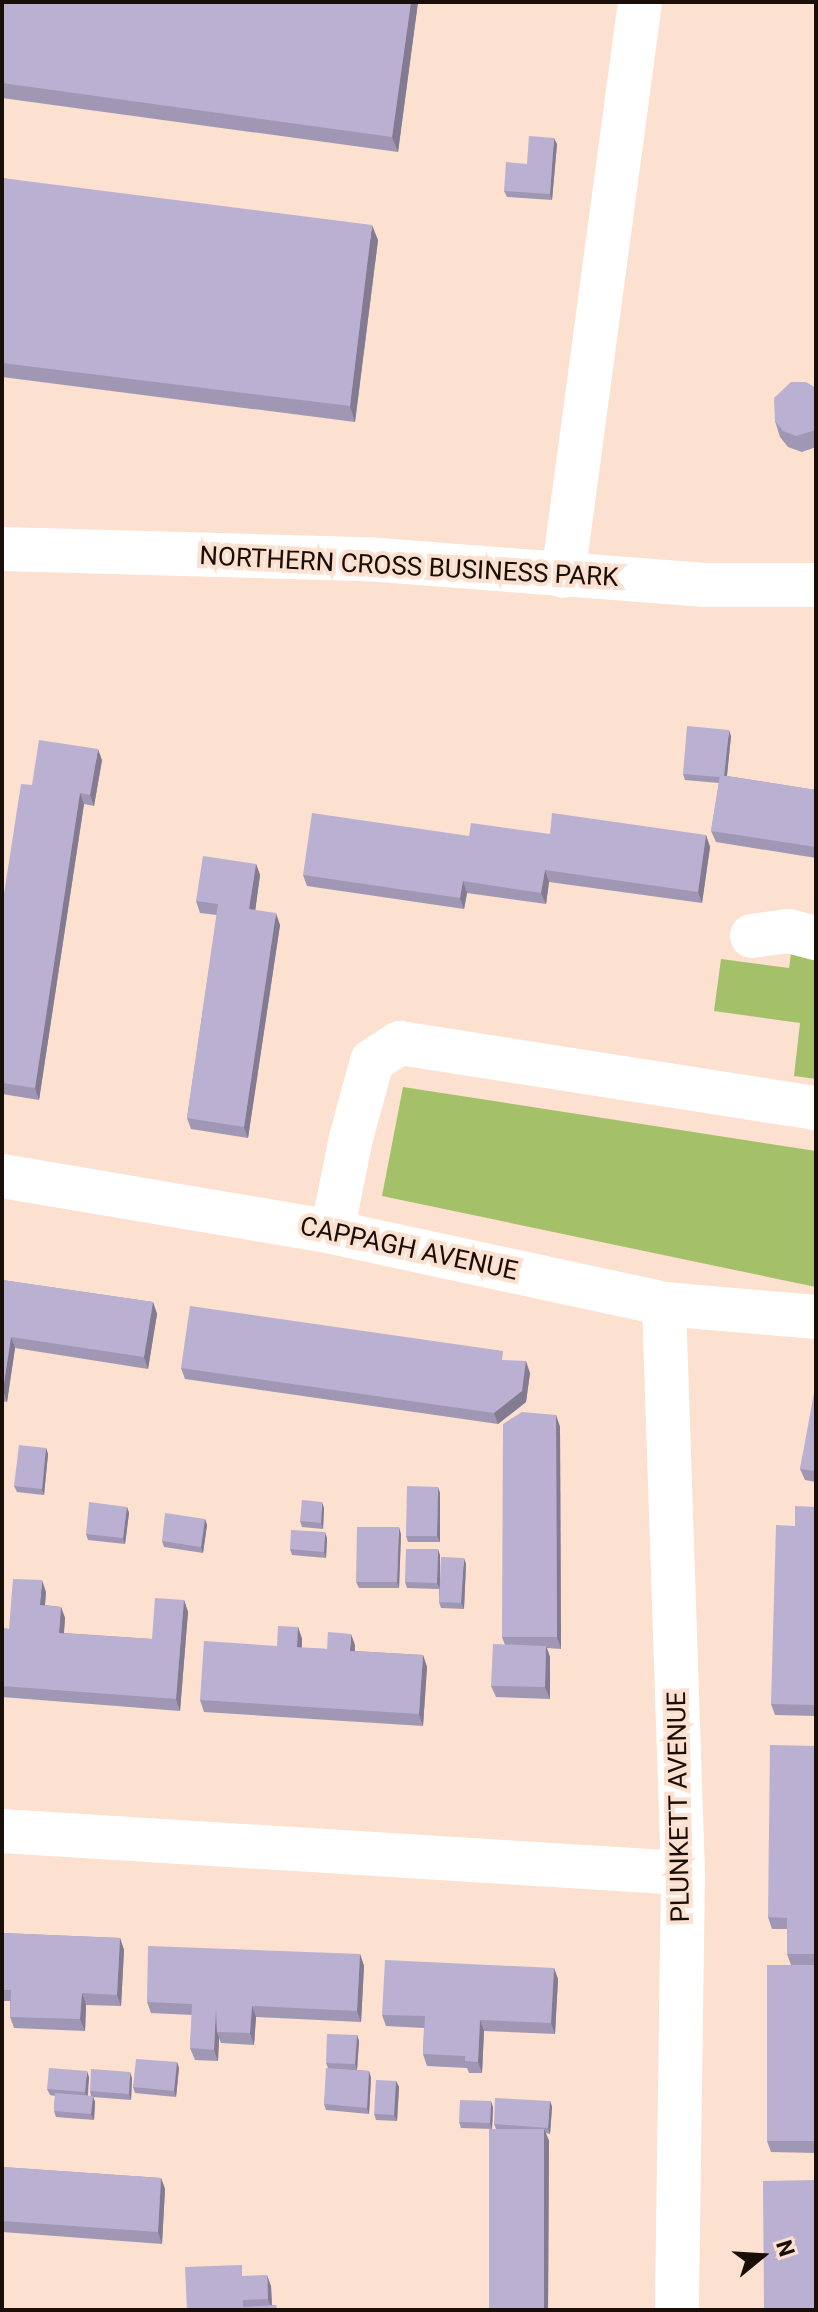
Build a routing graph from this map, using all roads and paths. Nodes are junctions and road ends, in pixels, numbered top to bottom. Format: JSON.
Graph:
{"nodes":[{"id":1,"x":640,"y":2,"type":"edge"},
{"id":2,"x":2,"y":549,"type":"edge"},
{"id":3,"x":563,"y":576,"type":"junction"},
{"id":4,"x":816,"y":585,"type":"edge"},
{"id":5,"x":752,"y":936,"type":"dead end"},
{"id":6,"x":816,"y":938,"type":"edge"},
{"id":7,"x":816,"y":1108,"type":"edge"},
{"id":8,"x":2,"y":1176,"type":"edge"},
{"id":9,"x":332,"y":1232,"type":"junction"},
{"id":10,"x":664,"y":1304,"type":"junction"},
{"id":11,"x":816,"y":1317,"type":"edge"},
{"id":12,"x":2,"y":1831,"type":"edge"},
{"id":13,"x":683,"y":1873,"type":"junction"},
{"id":14,"x":677,"y":2310,"type":"edge"}],
"edges":[{"from":1,"to":3,"type":"street"},
{"from":2,"to":3,"type":"street","name":"NORTHERN CROSS BUSINESS PARK"},
{"from":3,"to":4,"type":"street","name":"NORTHERN CROSS BUSINESS PARK"},
{"from":5,"to":6,"type":"street"},
{"from":7,"to":9,"type":"street"},
{"from":8,"to":9,"type":"street","name":"CAPPAGH AVENUE"},
{"from":9,"to":10,"type":"street","name":"CAPPAGH AVENUE"},
{"from":10,"to":11,"type":"street","name":"CAPPAGH AVENUE"},
{"from":10,"to":13,"type":"street","name":"PLUNKETT AVENUE"},
{"from":12,"to":13,"type":"street"},
{"from":13,"to":14,"type":"street","name":"PLUNKETT AVENUE"}]}
